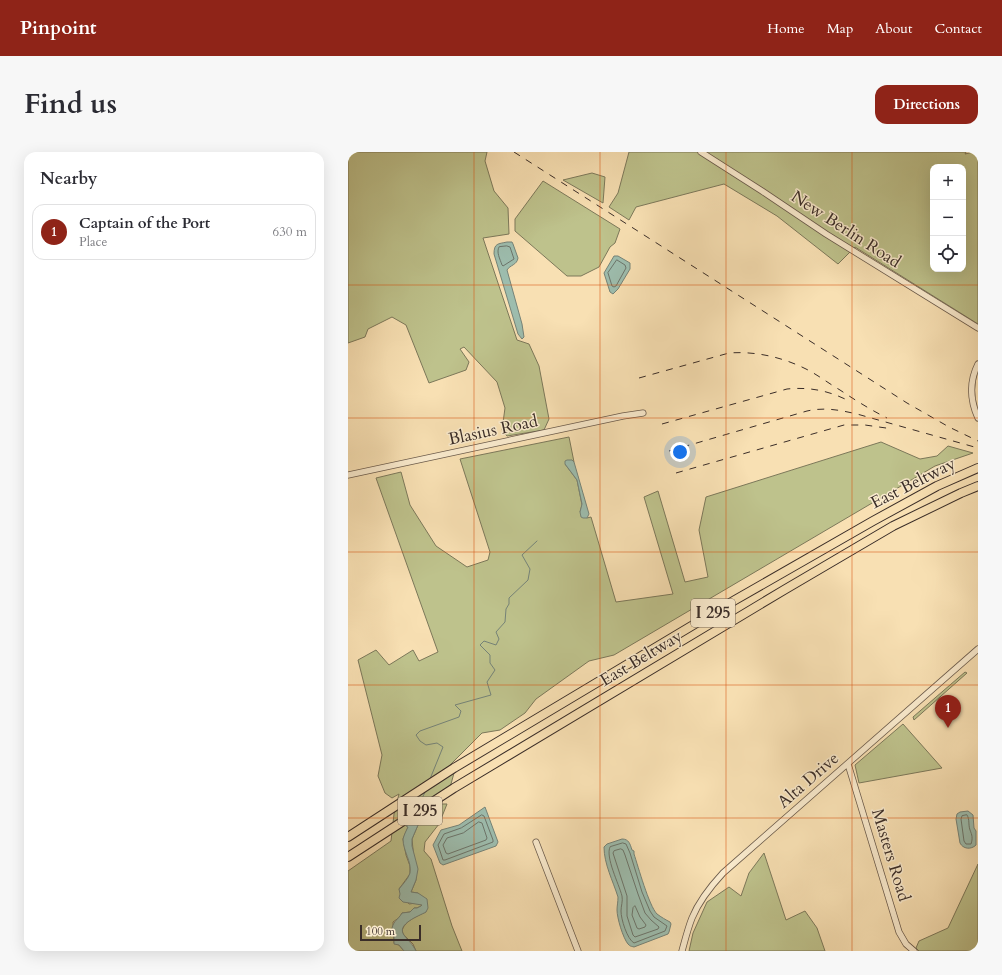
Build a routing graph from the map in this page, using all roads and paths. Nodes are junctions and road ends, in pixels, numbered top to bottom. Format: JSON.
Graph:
{"nodes":[{"id":1,"x":701,"y":152,"type":"edge"},
{"id":2,"x":978,"y":328,"type":"edge"},
{"id":3,"x":978,"y":364,"type":"edge"},
{"id":4,"x":643,"y":412,"type":"dead end"},
{"id":5,"x":978,"y":418,"type":"edge"},
{"id":6,"x":978,"y":468,"type":"edge"},
{"id":7,"x":348,"y":475,"type":"edge"},
{"id":8,"x":978,"y":486,"type":"edge"},
{"id":9,"x":978,"y":649,"type":"edge"},
{"id":10,"x":848,"y":764,"type":"junction"},
{"id":11,"x":348,"y":837,"type":"edge"},
{"id":12,"x":536,"y":842,"type":"dead end"},
{"id":13,"x":348,"y":857,"type":"edge"},
{"id":14,"x":578,"y":951,"type":"edge"},
{"id":15,"x":682,"y":951,"type":"edge"},
{"id":16,"x":914,"y":951,"type":"edge"}],
"edges":[{"from":1,"to":2,"type":"street","name":"New Berlin Road"},
{"from":3,"to":5,"type":"street"},
{"from":4,"to":7,"type":"street","name":"Blasius Road"},
{"from":6,"to":11,"type":"highway","name":"East Beltway","number":"I 295"},
{"from":8,"to":13,"type":"highway","name":"East Beltway","number":"I 295"},
{"from":9,"to":10,"type":"street","name":"Alta Drive"},
{"from":10,"to":15,"type":"street","name":"Alta Drive"},
{"from":10,"to":16,"type":"street","name":"Masters Road"},
{"from":12,"to":14,"type":"street"}]}
